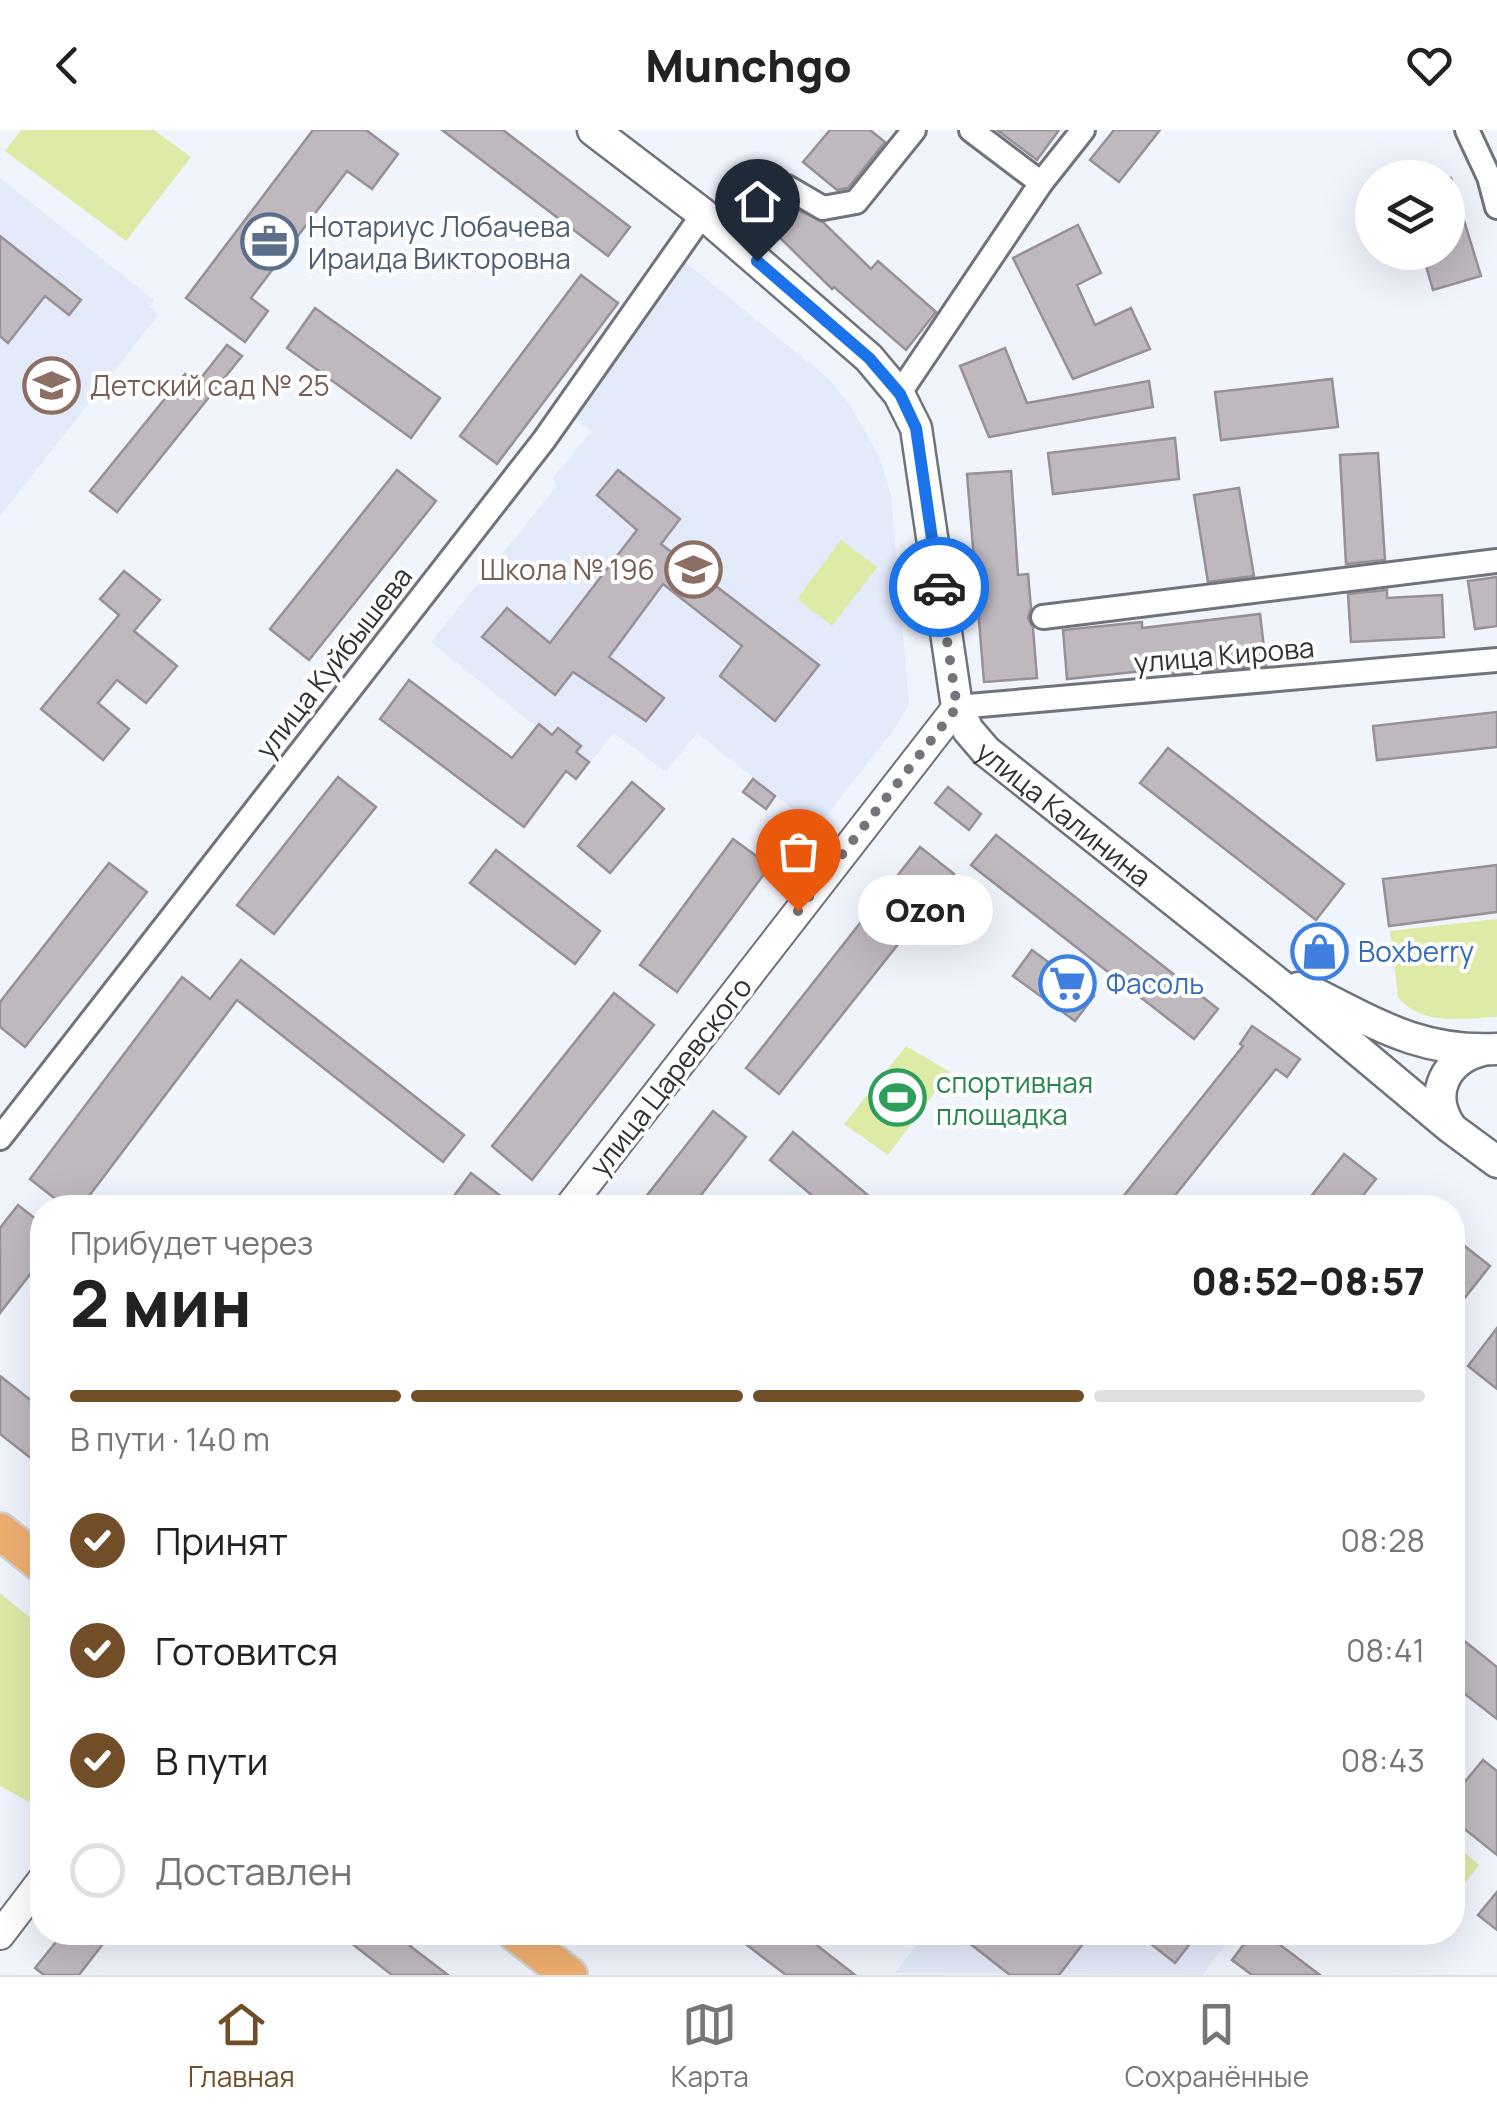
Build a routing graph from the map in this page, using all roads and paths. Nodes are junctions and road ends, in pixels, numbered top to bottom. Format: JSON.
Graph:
{"nodes":[{"id":1,"x":593,"y":130,"type":"edge"},
{"id":2,"x":914,"y":130,"type":"edge"},
{"id":3,"x":971,"y":130,"type":"edge"},
{"id":4,"x":1083,"y":130,"type":"edge"},
{"id":5,"x":1467,"y":130,"type":"edge"},
{"id":6,"x":1041,"y":183,"type":"junction"},
{"id":7,"x":787,"y":187,"type":"dead end"},
{"id":8,"x":1497,"y":207,"type":"edge"},
{"id":9,"x":703,"y":214,"type":"junction"},
{"id":10,"x":900,"y":394,"type":"junction"},
{"id":11,"x":1497,"y":560,"type":"edge"},
{"id":12,"x":1043,"y":617,"type":"dead end"},
{"id":13,"x":1497,"y":660,"type":"edge"},
{"id":14,"x":957,"y":707,"type":"junction"},
{"id":15,"x":1280,"y":985,"type":"junction"},
{"id":16,"x":1490,"y":1050,"type":"edge"},
{"id":17,"x":1451,"y":1128,"type":"junction"},
{"id":18,"x":0,"y":1138,"type":"edge"},
{"id":19,"x":1497,"y":1162,"type":"edge"},
{"id":20,"x":578,"y":1195,"type":"edge"},
{"id":21,"x":0,"y":1531,"type":"edge"},
{"id":22,"x":30,"y":1555,"type":"edge"},
{"id":23,"x":30,"y":1896,"type":"edge"},
{"id":24,"x":0,"y":1935,"type":"edge"},
{"id":25,"x":531,"y":1945,"type":"edge"},
{"id":26,"x":569,"y":1975,"type":"edge"}],
"edges":[{"from":1,"to":9,"type":"main road","name":"улица Калинина"},
{"from":2,"to":7,"type":"street"},
{"from":3,"to":6,"type":"street"},
{"from":4,"to":6,"type":"street"},
{"from":5,"to":8,"type":"street"},
{"from":6,"to":10,"type":"street"},
{"from":9,"to":10,"type":"main road","name":"улица Калинина"},
{"from":9,"to":18,"type":"street","name":"улица Куйбышева"},
{"from":10,"to":14,"type":"main road","name":"улица Калинина"},
{"from":11,"to":12,"type":"street"},
{"from":13,"to":14,"type":"street","name":"улица Кирова"},
{"from":14,"to":15,"type":"main road","name":"улица Калинина"},
{"from":14,"to":20,"type":"street","name":"улица Царевского"},
{"from":15,"to":16,"type":"main road","name":"улица Калинина"},
{"from":15,"to":17,"type":"main road","name":"улица Калинина"},
{"from":16,"to":17,"type":"main road"},
{"from":17,"to":19,"type":"main road","name":"улица Калинина"},
{"from":21,"to":22,"type":"main road"},
{"from":23,"to":24,"type":"street"},
{"from":25,"to":26,"type":"main road"}]}
